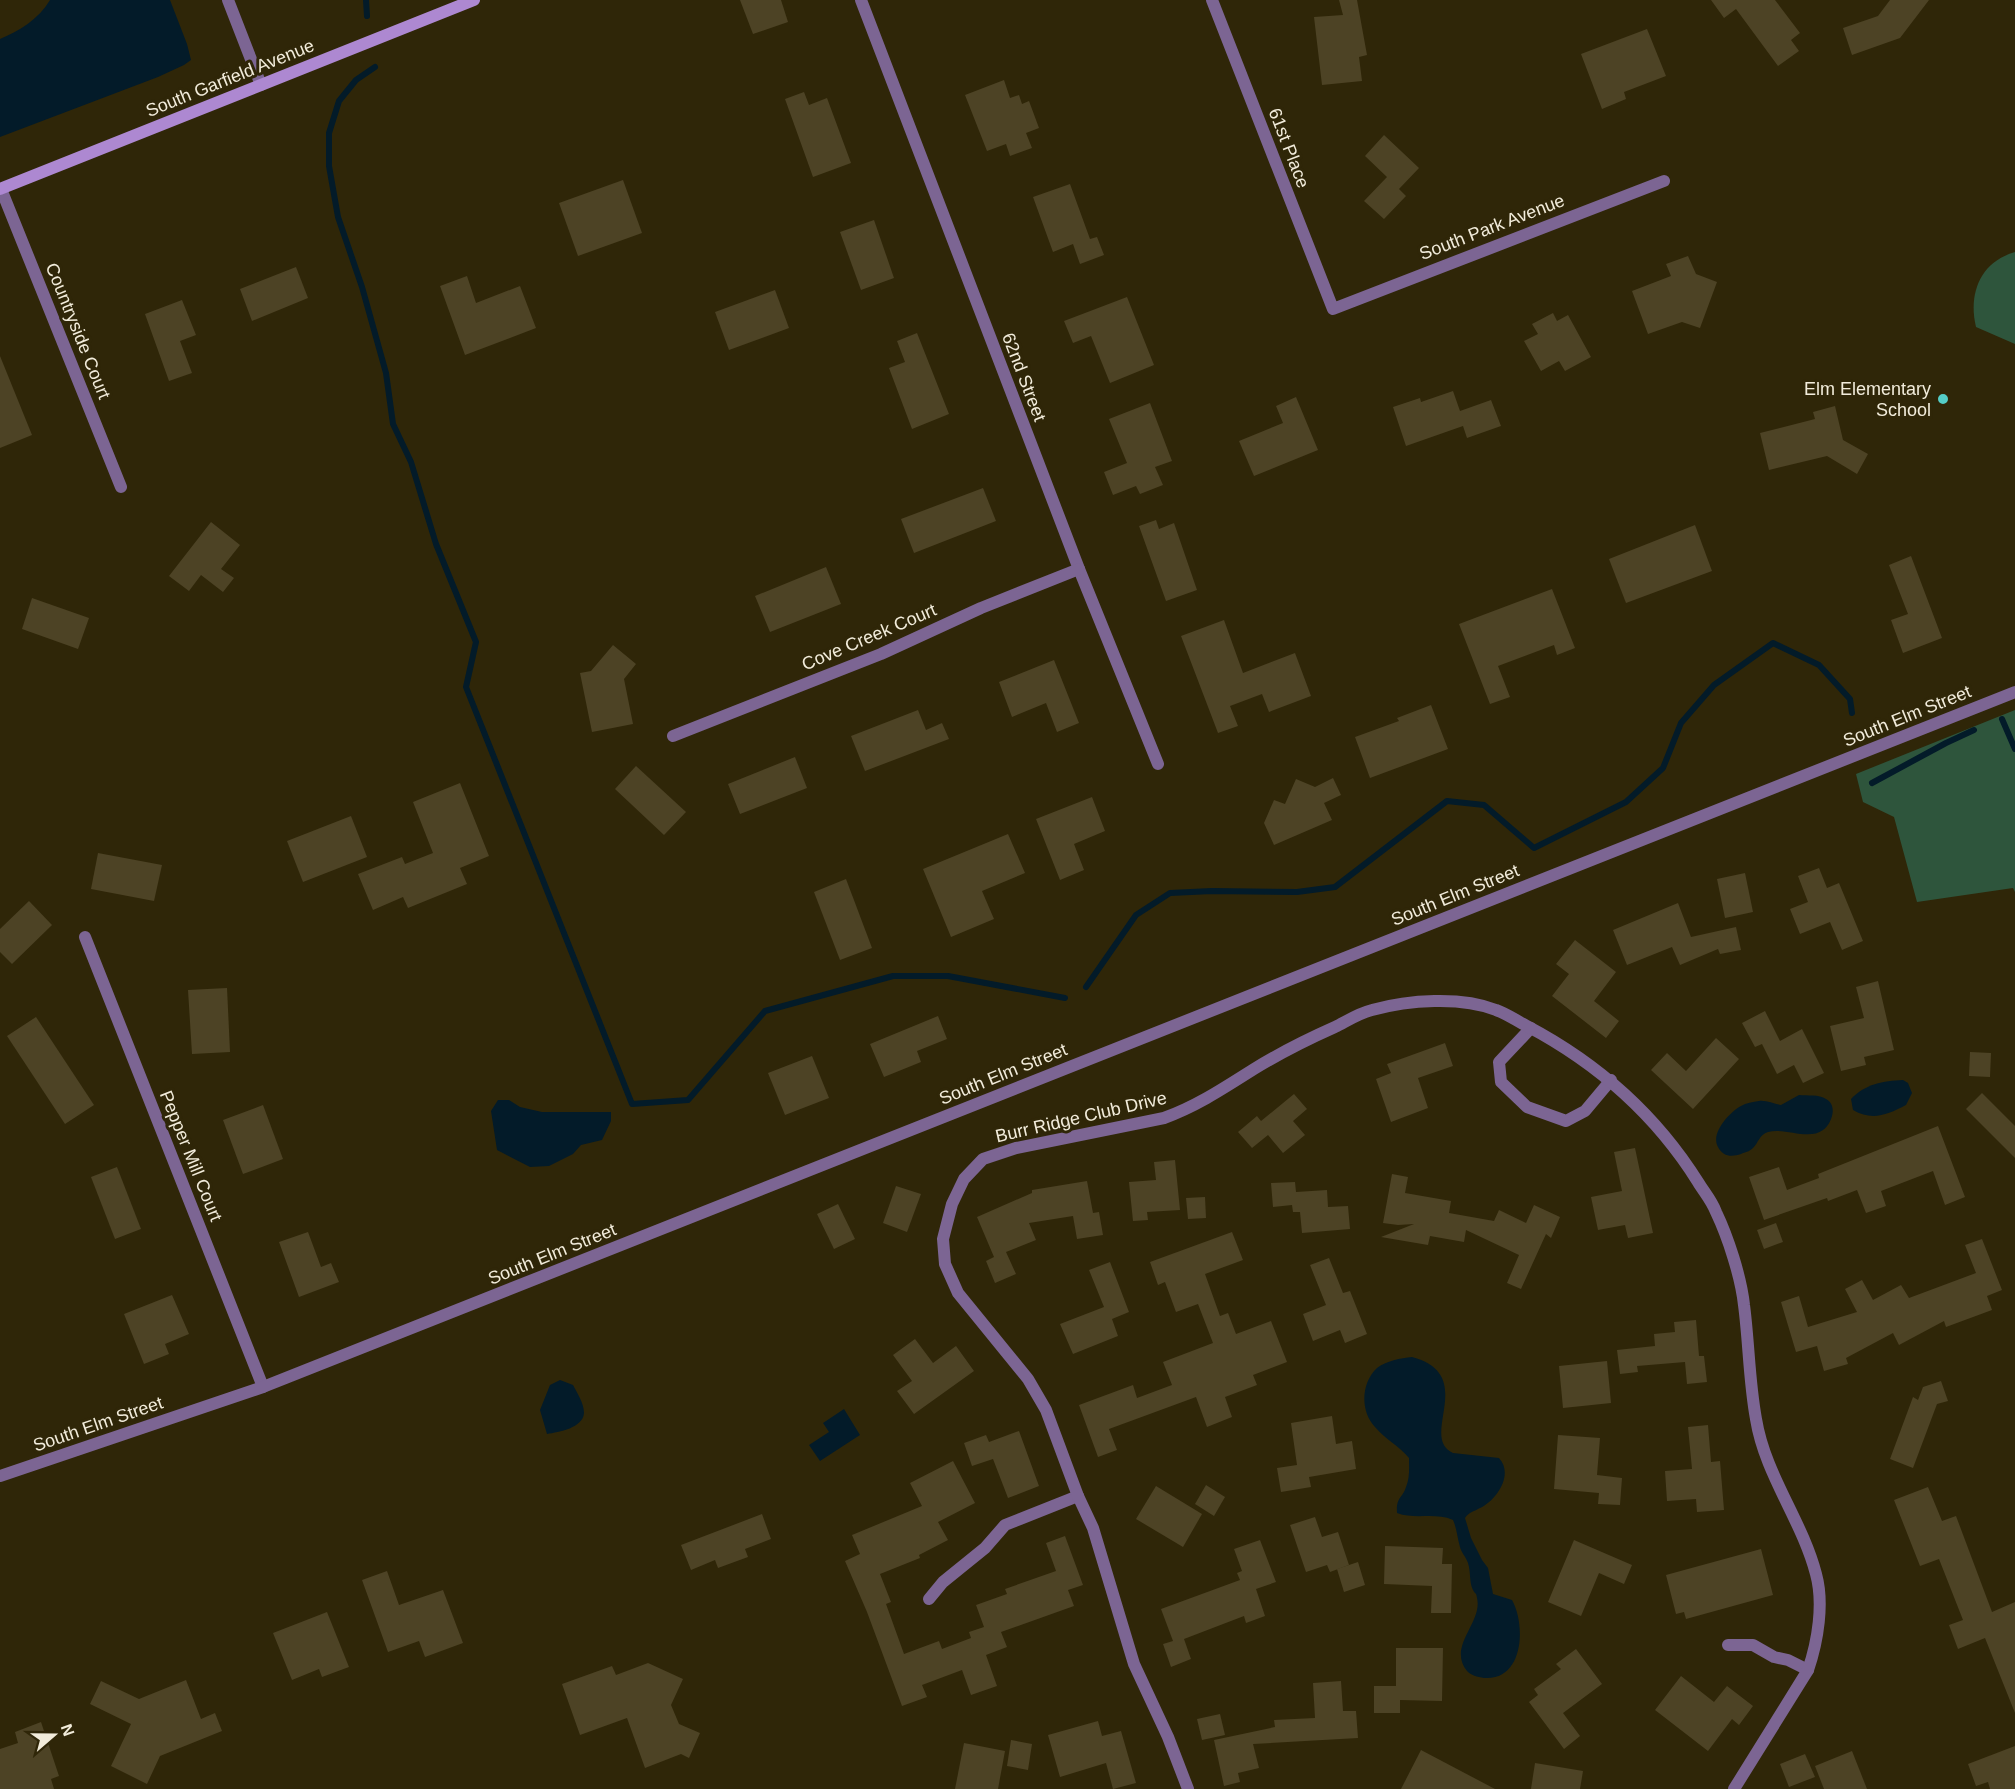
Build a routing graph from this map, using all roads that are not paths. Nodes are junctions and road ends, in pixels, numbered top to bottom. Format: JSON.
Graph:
{"nodes":[{"id":1,"x":228,"y":0,"type":"edge"},
{"id":2,"x":474,"y":0,"type":"edge"},
{"id":3,"x":861,"y":0,"type":"edge"},
{"id":4,"x":1212,"y":0,"type":"edge"},
{"id":5,"x":261,"y":85,"type":"junction"},
{"id":6,"x":1664,"y":181,"type":"dead end"},
{"id":7,"x":1,"y":189,"type":"edge"},
{"id":8,"x":1334,"y":309,"type":"joint"},
{"id":9,"x":121,"y":487,"type":"dead end"},
{"id":10,"x":1079,"y":569,"type":"junction"},
{"id":11,"x":2015,"y":692,"type":"edge"},
{"id":12,"x":673,"y":736,"type":"dead end"},
{"id":13,"x":1158,"y":765,"type":"dead end"},
{"id":14,"x":86,"y":937,"type":"dead end"},
{"id":15,"x":1531,"y":1028,"type":"junction"},
{"id":16,"x":1611,"y":1080,"type":"junction"},
{"id":17,"x":263,"y":1387,"type":"junction"},
{"id":18,"x":0,"y":1476,"type":"edge"},
{"id":19,"x":1078,"y":1496,"type":"junction"},
{"id":20,"x":929,"y":1599,"type":"dead end"},
{"id":21,"x":1728,"y":1645,"type":"dead end"},
{"id":22,"x":1808,"y":1670,"type":"junction"},
{"id":23,"x":1188,"y":1789,"type":"edge"},
{"id":24,"x":1734,"y":1789,"type":"edge"}],
"edges":[{"from":1,"to":5,"type":"street"},
{"from":2,"to":5,"type":"street","name":"South Garfield Avenue"},
{"from":3,"to":10,"type":"street","name":"62nd Street"},
{"from":4,"to":8,"type":"street","name":"61st Place"},
{"from":5,"to":7,"type":"street","name":"South Garfield Avenue"},
{"from":6,"to":8,"type":"street","name":"South Park Avenue"},
{"from":7,"to":9,"type":"street","name":"Countryside Court"},
{"from":10,"to":12,"type":"street","name":"Cove Creek Court"},
{"from":10,"to":13,"type":"street","name":"62nd Street"},
{"from":11,"to":17,"type":"street","name":"South Elm Street"},
{"from":14,"to":17,"type":"street","name":"Pepper Mill Court"},
{"from":15,"to":16,"type":"street","name":"Burr Ridge Club Drive"},
{"from":15,"to":16,"type":"street"},
{"from":15,"to":19,"type":"street","name":"Burr Ridge Club Drive"},
{"from":16,"to":22,"type":"street","name":"Burr Ridge Club Drive"},
{"from":17,"to":18,"type":"street","name":"South Elm Street"},
{"from":19,"to":20,"type":"street"},
{"from":19,"to":23,"type":"street","name":"Burr Ridge Club Drive"},
{"from":21,"to":22,"type":"street"},
{"from":22,"to":24,"type":"street","name":"Burr Ridge Club Drive"}]}
